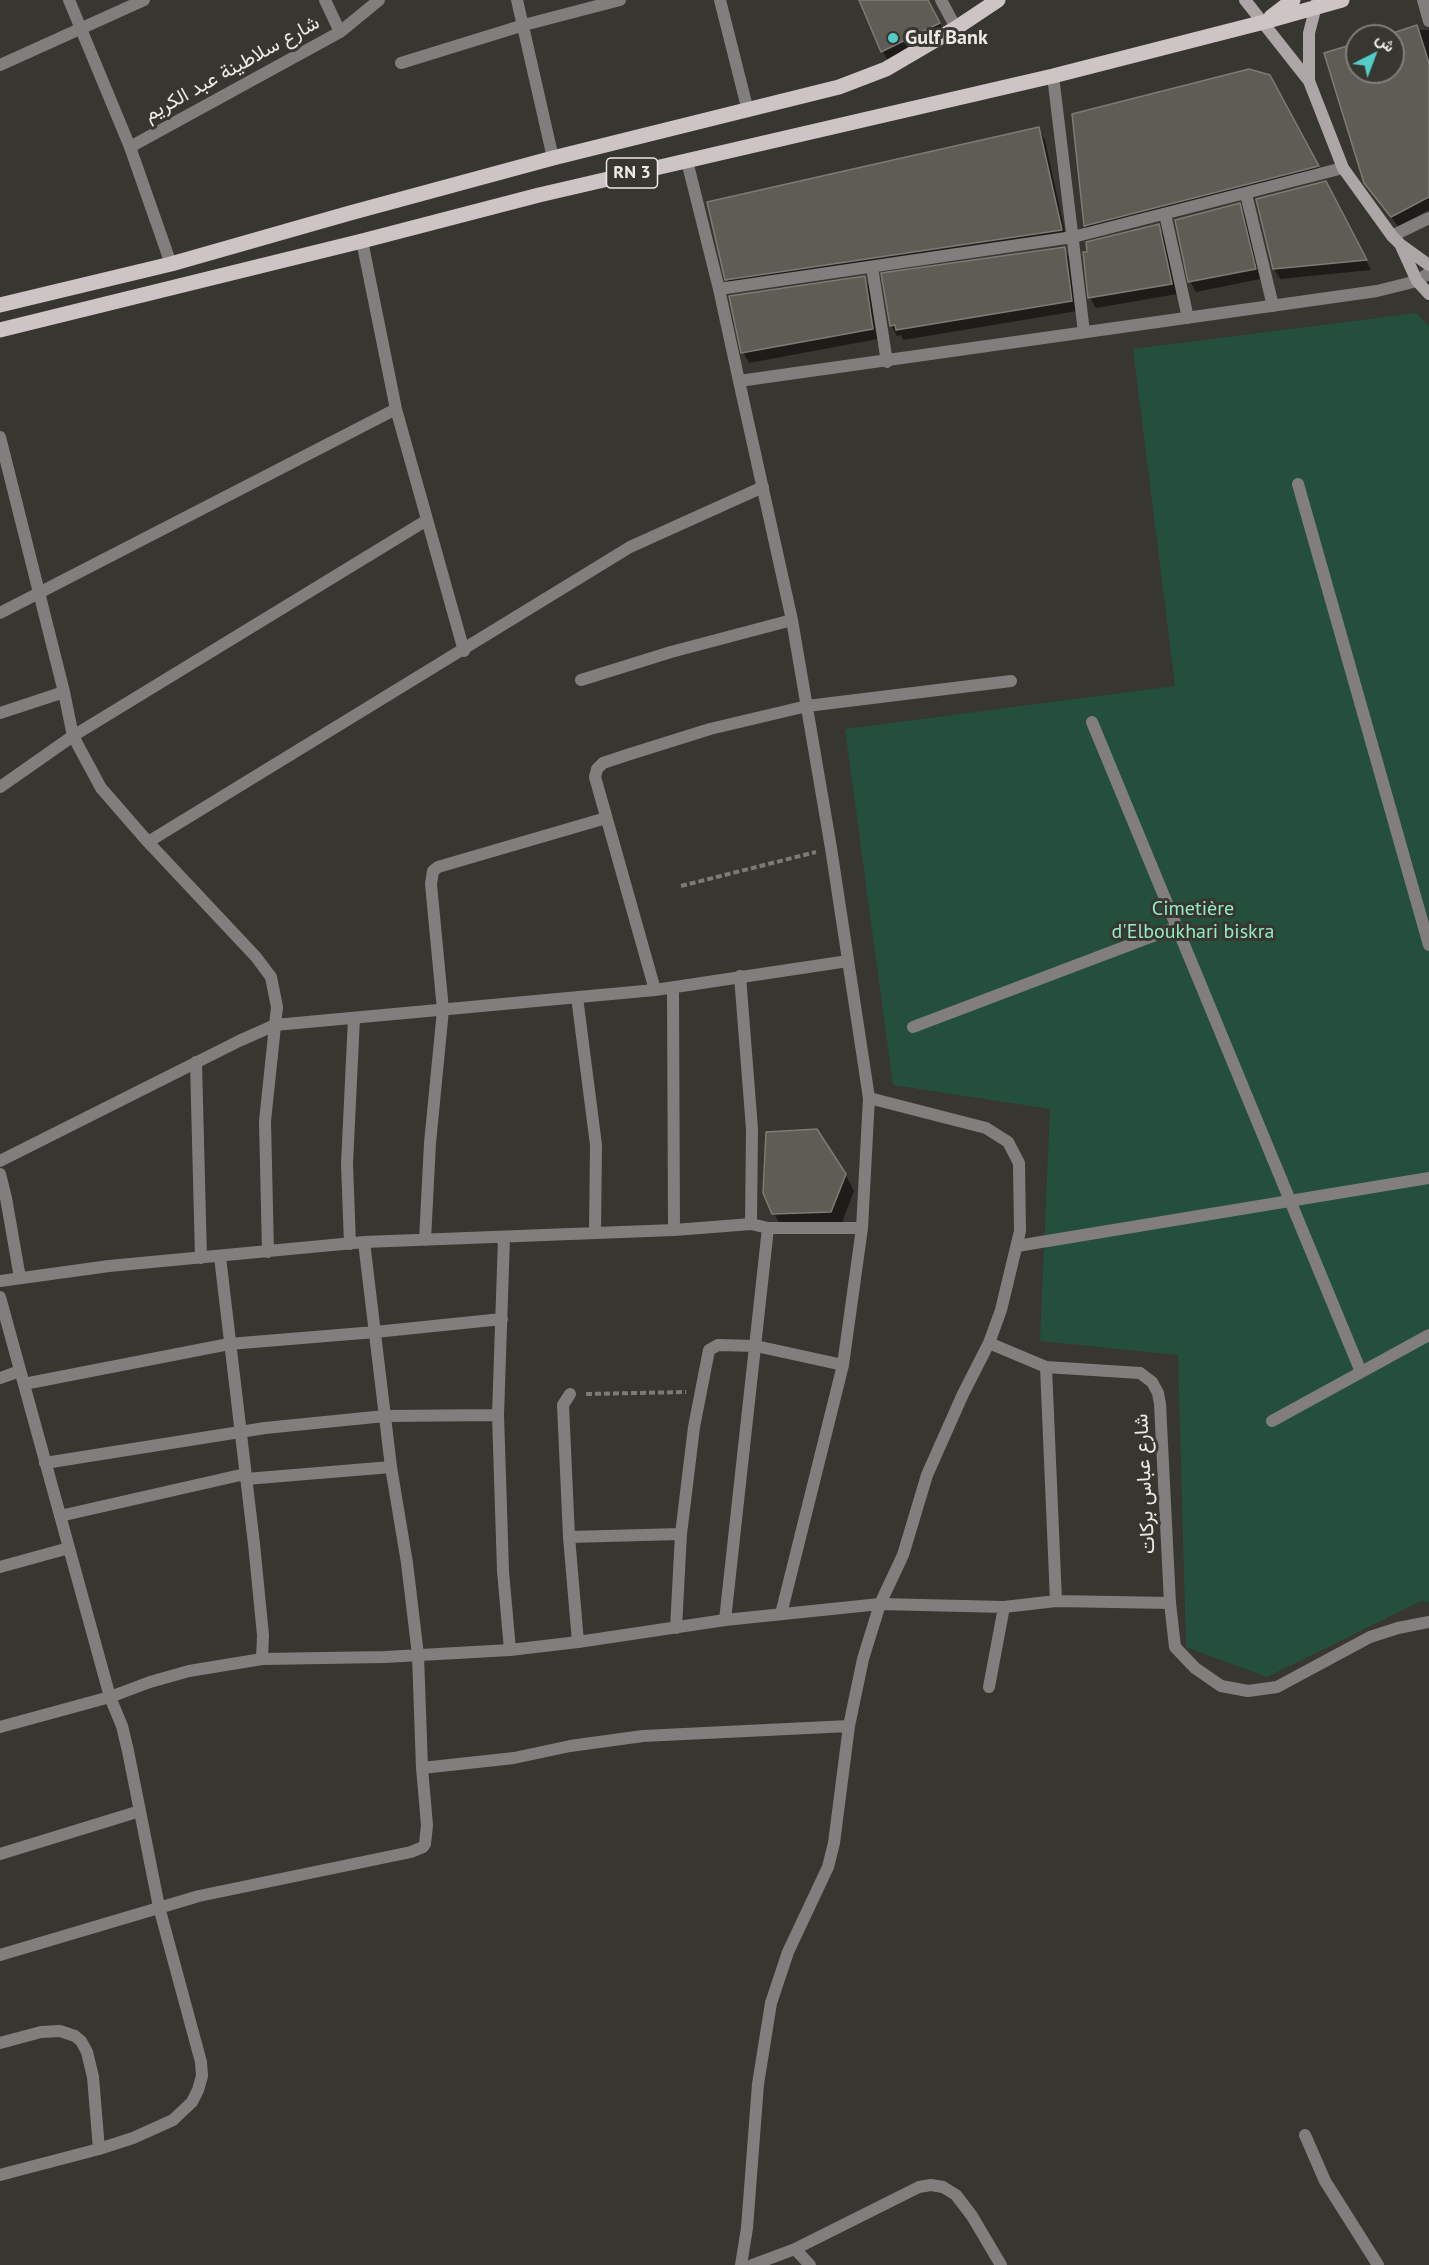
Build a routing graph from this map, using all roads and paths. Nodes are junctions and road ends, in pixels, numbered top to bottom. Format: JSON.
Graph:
{"nodes":[{"id":1,"x":69,"y":0,"type":"edge"},
{"id":2,"x":144,"y":0,"type":"edge"},
{"id":3,"x":325,"y":0,"type":"edge"},
{"id":4,"x":379,"y":0,"type":"edge"},
{"id":5,"x":517,"y":0,"type":"edge"},
{"id":6,"x":620,"y":0,"type":"edge"},
{"id":7,"x":720,"y":0,"type":"edge"},
{"id":8,"x":941,"y":0,"type":"edge"},
{"id":9,"x":998,"y":0,"type":"edge"},
{"id":10,"x":1245,"y":0,"type":"edge"},
{"id":11,"x":1293,"y":0,"type":"edge"},
{"id":12,"x":1342,"y":0,"type":"edge"},
{"id":13,"x":1423,"y":0,"type":"edge"},
{"id":14,"x":1317,"y":4,"type":"edge"},
{"id":15,"x":1429,"y":21,"type":"edge"},
{"id":16,"x":1264,"y":22,"type":"junction"},
{"id":17,"x":524,"y":25,"type":"junction"},
{"id":18,"x":956,"y":28,"type":"junction"},
{"id":19,"x":80,"y":30,"type":"junction"},
{"id":20,"x":340,"y":32,"type":"junction"},
{"id":21,"x":400,"y":63,"type":"dead end"},
{"id":22,"x":0,"y":65,"type":"edge"},
{"id":23,"x":1053,"y":76,"type":"junction"},
{"id":24,"x":1308,"y":81,"type":"junction"},
{"id":25,"x":748,"y":111,"type":"junction"},
{"id":26,"x":130,"y":147,"type":"junction"},
{"id":27,"x":554,"y":158,"type":"junction"},
{"id":28,"x":687,"y":160,"type":"junction"},
{"id":29,"x":1343,"y":168,"type":"junction"},
{"id":30,"x":1246,"y":194,"type":"junction"},
{"id":31,"x":1166,"y":214,"type":"junction"},
{"id":32,"x":1429,"y":218,"type":"edge"},
{"id":33,"x":1073,"y":237,"type":"junction"},
{"id":34,"x":362,"y":241,"type":"junction"},
{"id":35,"x":1396,"y":241,"type":"junction"},
{"id":36,"x":171,"y":264,"type":"junction"},
{"id":37,"x":1429,"y":265,"type":"edge"},
{"id":38,"x":872,"y":267,"type":"junction"},
{"id":39,"x":1429,"y":273,"type":"edge"},
{"id":40,"x":1417,"y":281,"type":"junction"},
{"id":41,"x":719,"y":289,"type":"junction"},
{"id":42,"x":1429,"y":294,"type":"edge"},
{"id":43,"x":0,"y":305,"type":"edge"},
{"id":44,"x":1274,"y":306,"type":"junction"},
{"id":45,"x":1188,"y":318,"type":"junction"},
{"id":46,"x":0,"y":330,"type":"edge"},
{"id":47,"x":1084,"y":332,"type":"junction"},
{"id":48,"x":887,"y":362,"type":"junction"},
{"id":49,"x":739,"y":381,"type":"junction"},
{"id":50,"x":396,"y":408,"type":"junction"},
{"id":51,"x":0,"y":437,"type":"edge"},
{"id":52,"x":1298,"y":484,"type":"dead end"},
{"id":53,"x":763,"y":488,"type":"junction"},
{"id":54,"x":427,"y":520,"type":"junction"},
{"id":55,"x":40,"y":592,"type":"junction"},
{"id":56,"x":0,"y":613,"type":"edge"},
{"id":57,"x":792,"y":620,"type":"junction"},
{"id":58,"x":464,"y":651,"type":"junction"},
{"id":59,"x":581,"y":680,"type":"dead end"},
{"id":60,"x":1011,"y":681,"type":"dead end"},
{"id":61,"x":64,"y":692,"type":"junction"},
{"id":62,"x":807,"y":706,"type":"junction"},
{"id":63,"x":0,"y":713,"type":"edge"},
{"id":64,"x":1092,"y":722,"type":"dead end"},
{"id":65,"x":73,"y":736,"type":"junction"},
{"id":66,"x":0,"y":787,"type":"edge"},
{"id":67,"x":606,"y":818,"type":"junction"},
{"id":68,"x":148,"y":842,"type":"junction"},
{"id":69,"x":831,"y":848,"type":"junction"},
{"id":70,"x":681,"y":886,"type":"dead end"},
{"id":71,"x":1177,"y":927,"type":"junction"},
{"id":72,"x":1429,"y":945,"type":"edge"},
{"id":73,"x":848,"y":961,"type":"junction"},
{"id":74,"x":740,"y":976,"type":"junction"},
{"id":75,"x":673,"y":987,"type":"junction"},
{"id":76,"x":655,"y":990,"type":"junction"},
{"id":77,"x":577,"y":997,"type":"junction"},
{"id":78,"x":442,"y":1010,"type":"junction"},
{"id":79,"x":354,"y":1018,"type":"junction"},
{"id":80,"x":275,"y":1025,"type":"junction"},
{"id":81,"x":913,"y":1027,"type":"dead end"},
{"id":82,"x":196,"y":1062,"type":"junction"},
{"id":83,"x":869,"y":1098,"type":"junction"},
{"id":84,"x":0,"y":1161,"type":"edge"},
{"id":85,"x":0,"y":1174,"type":"edge"},
{"id":86,"x":1429,"y":1178,"type":"edge"},
{"id":87,"x":1290,"y":1201,"type":"junction"},
{"id":88,"x":751,"y":1224,"type":"junction"},
{"id":89,"x":768,"y":1228,"type":"junction"},
{"id":90,"x":862,"y":1228,"type":"junction"},
{"id":91,"x":674,"y":1230,"type":"junction"},
{"id":92,"x":595,"y":1233,"type":"junction"},
{"id":93,"x":504,"y":1238,"type":"junction"},
{"id":94,"x":425,"y":1240,"type":"junction"},
{"id":95,"x":364,"y":1242,"type":"junction"},
{"id":96,"x":350,"y":1244,"type":"junction"},
{"id":97,"x":1017,"y":1246,"type":"junction"},
{"id":98,"x":268,"y":1252,"type":"junction"},
{"id":99,"x":220,"y":1257,"type":"junction"},
{"id":100,"x":201,"y":1258,"type":"junction"},
{"id":101,"x":20,"y":1278,"type":"junction"},
{"id":102,"x":0,"y":1281,"type":"edge"},
{"id":103,"x":0,"y":1297,"type":"edge"},
{"id":104,"x":502,"y":1319,"type":"junction"},
{"id":105,"x":375,"y":1332,"type":"junction"},
{"id":106,"x":1429,"y":1335,"type":"edge"},
{"id":107,"x":989,"y":1343,"type":"junction"},
{"id":108,"x":229,"y":1344,"type":"junction"},
{"id":109,"x":756,"y":1346,"type":"junction"},
{"id":110,"x":843,"y":1365,"type":"junction"},
{"id":111,"x":1046,"y":1367,"type":"junction"},
{"id":112,"x":20,"y":1371,"type":"junction"},
{"id":113,"x":1361,"y":1372,"type":"junction"},
{"id":114,"x":0,"y":1378,"type":"edge"},
{"id":115,"x":24,"y":1384,"type":"junction"},
{"id":116,"x":701,"y":1392,"type":"junction"},
{"id":117,"x":570,"y":1394,"type":"joint"},
{"id":118,"x":498,"y":1414,"type":"junction"},
{"id":119,"x":385,"y":1416,"type":"junction"},
{"id":120,"x":1272,"y":1421,"type":"dead end"},
{"id":121,"x":239,"y":1431,"type":"junction"},
{"id":122,"x":45,"y":1462,"type":"junction"},
{"id":123,"x":392,"y":1467,"type":"junction"},
{"id":124,"x":245,"y":1476,"type":"junction"},
{"id":125,"x":60,"y":1516,"type":"junction"},
{"id":126,"x":681,"y":1534,"type":"junction"},
{"id":127,"x":569,"y":1537,"type":"junction"},
{"id":128,"x":69,"y":1548,"type":"junction"},
{"id":129,"x":0,"y":1568,"type":"edge"},
{"id":130,"x":1056,"y":1601,"type":"junction"},
{"id":131,"x":1170,"y":1603,"type":"junction"},
{"id":132,"x":880,"y":1604,"type":"junction"},
{"id":133,"x":1004,"y":1607,"type":"junction"},
{"id":134,"x":780,"y":1614,"type":"junction"},
{"id":135,"x":725,"y":1620,"type":"junction"},
{"id":136,"x":1429,"y":1622,"type":"edge"},
{"id":137,"x":676,"y":1628,"type":"junction"},
{"id":138,"x":578,"y":1642,"type":"junction"},
{"id":139,"x":510,"y":1650,"type":"junction"},
{"id":140,"x":418,"y":1655,"type":"junction"},
{"id":141,"x":262,"y":1659,"type":"junction"},
{"id":142,"x":989,"y":1687,"type":"dead end"},
{"id":143,"x":110,"y":1697,"type":"junction"},
{"id":144,"x":849,"y":1726,"type":"junction"},
{"id":145,"x":0,"y":1727,"type":"edge"},
{"id":146,"x":422,"y":1768,"type":"junction"},
{"id":147,"x":140,"y":1810,"type":"junction"},
{"id":148,"x":0,"y":1854,"type":"edge"},
{"id":149,"x":159,"y":1907,"type":"junction"},
{"id":150,"x":0,"y":1955,"type":"edge"},
{"id":151,"x":0,"y":2043,"type":"edge"},
{"id":152,"x":1305,"y":2135,"type":"dead end"},
{"id":153,"x":99,"y":2149,"type":"junction"},
{"id":154,"x":0,"y":2175,"type":"edge"},
{"id":155,"x":795,"y":2249,"type":"junction"},
{"id":156,"x":741,"y":2265,"type":"edge"},
{"id":157,"x":752,"y":2265,"type":"edge"},
{"id":158,"x":810,"y":2265,"type":"edge"},
{"id":159,"x":1001,"y":2265,"type":"edge"},
{"id":160,"x":1378,"y":2265,"type":"edge"}],
"edges":[{"from":1,"to":19,"type":"street"},
{"from":2,"to":19,"type":"street"},
{"from":3,"to":20,"type":"street"},
{"from":4,"to":20,"type":"street","name":"شارع سلاطينة عبد الكريم"},
{"from":5,"to":17,"type":"street"},
{"from":6,"to":17,"type":"street"},
{"from":7,"to":25,"type":"street"},
{"from":8,"to":18,"type":"street"},
{"from":9,"to":18,"type":"main road","number":"RN 3"},
{"from":10,"to":16,"type":"main road"},
{"from":11,"to":16,"type":"main road","number":"RN 3"},
{"from":12,"to":14,"type":"main road","number":"RN 3"},
{"from":13,"to":15,"type":"street"},
{"from":14,"to":16,"type":"main road","number":"RN 3"},
{"from":14,"to":24,"type":"main road"},
{"from":16,"to":23,"type":"main road","number":"RN 3"},
{"from":16,"to":24,"type":"main road"},
{"from":17,"to":21,"type":"street"},
{"from":17,"to":27,"type":"street"},
{"from":18,"to":25,"type":"main road","number":"RN 3"},
{"from":19,"to":22,"type":"street"},
{"from":19,"to":26,"type":"street"},
{"from":20,"to":26,"type":"street","name":"شارع سلاطينة عبد الكريم"},
{"from":23,"to":28,"type":"main road","number":"RN 3"},
{"from":23,"to":33,"type":"street"},
{"from":24,"to":29,"type":"main road"},
{"from":25,"to":27,"type":"main road","number":"RN 3"},
{"from":26,"to":36,"type":"street"},
{"from":27,"to":36,"type":"main road","number":"RN 3"},
{"from":28,"to":34,"type":"main road","number":"RN 3"},
{"from":28,"to":41,"type":"street"},
{"from":29,"to":30,"type":"street"},
{"from":29,"to":35,"type":"main road"},
{"from":30,"to":31,"type":"street"},
{"from":30,"to":44,"type":"street"},
{"from":31,"to":33,"type":"street"},
{"from":31,"to":45,"type":"street"},
{"from":32,"to":35,"type":"street"},
{"from":33,"to":38,"type":"street"},
{"from":33,"to":47,"type":"street"},
{"from":34,"to":46,"type":"main road","number":"RN 3"},
{"from":34,"to":50,"type":"street"},
{"from":35,"to":37,"type":"main road"},
{"from":35,"to":40,"type":"main road"},
{"from":36,"to":43,"type":"main road","number":"RN 3"},
{"from":38,"to":41,"type":"street"},
{"from":38,"to":48,"type":"street"},
{"from":39,"to":40,"type":"street"},
{"from":40,"to":42,"type":"main road"},
{"from":40,"to":44,"type":"street"},
{"from":41,"to":49,"type":"street"},
{"from":44,"to":45,"type":"street"},
{"from":45,"to":47,"type":"street"},
{"from":47,"to":48,"type":"street"},
{"from":48,"to":49,"type":"street"},
{"from":49,"to":53,"type":"street"},
{"from":50,"to":54,"type":"street"},
{"from":50,"to":55,"type":"street"},
{"from":51,"to":55,"type":"street"},
{"from":52,"to":72,"type":"street"},
{"from":53,"to":57,"type":"street"},
{"from":53,"to":58,"type":"street"},
{"from":54,"to":58,"type":"street"},
{"from":54,"to":65,"type":"street"},
{"from":55,"to":56,"type":"street"},
{"from":55,"to":61,"type":"street"},
{"from":57,"to":59,"type":"street"},
{"from":57,"to":62,"type":"street"},
{"from":58,"to":68,"type":"street"},
{"from":60,"to":62,"type":"street"},
{"from":61,"to":63,"type":"street"},
{"from":61,"to":65,"type":"street"},
{"from":62,"to":67,"type":"street"},
{"from":62,"to":69,"type":"street"},
{"from":64,"to":71,"type":"street"},
{"from":65,"to":66,"type":"street"},
{"from":65,"to":68,"type":"street"},
{"from":67,"to":76,"type":"street"},
{"from":67,"to":78,"type":"street"},
{"from":68,"to":80,"type":"street"},
{"from":69,"to":70,"type":"path"},
{"from":69,"to":73,"type":"street"},
{"from":71,"to":81,"type":"street"},
{"from":71,"to":87,"type":"street"},
{"from":73,"to":74,"type":"street"},
{"from":73,"to":83,"type":"street"},
{"from":74,"to":75,"type":"street"},
{"from":74,"to":88,"type":"street"},
{"from":75,"to":76,"type":"street"},
{"from":75,"to":91,"type":"street"},
{"from":76,"to":77,"type":"street"},
{"from":77,"to":78,"type":"street"},
{"from":77,"to":92,"type":"street"},
{"from":78,"to":79,"type":"street"},
{"from":78,"to":94,"type":"street"},
{"from":79,"to":80,"type":"street"},
{"from":79,"to":96,"type":"street"},
{"from":80,"to":82,"type":"street"},
{"from":80,"to":98,"type":"street"},
{"from":82,"to":84,"type":"street"},
{"from":82,"to":100,"type":"street"},
{"from":83,"to":90,"type":"street"},
{"from":83,"to":97,"type":"street"},
{"from":85,"to":101,"type":"street"},
{"from":86,"to":87,"type":"street"},
{"from":87,"to":97,"type":"street"},
{"from":87,"to":113,"type":"street"},
{"from":88,"to":89,"type":"street"},
{"from":88,"to":91,"type":"street"},
{"from":89,"to":90,"type":"street"},
{"from":89,"to":109,"type":"street"},
{"from":90,"to":110,"type":"street"},
{"from":91,"to":92,"type":"street"},
{"from":92,"to":93,"type":"street"},
{"from":93,"to":94,"type":"street"},
{"from":93,"to":104,"type":"street"},
{"from":94,"to":95,"type":"street"},
{"from":95,"to":96,"type":"street"},
{"from":95,"to":105,"type":"street"},
{"from":96,"to":98,"type":"street"},
{"from":97,"to":107,"type":"street"},
{"from":98,"to":99,"type":"street"},
{"from":99,"to":100,"type":"street"},
{"from":99,"to":108,"type":"street"},
{"from":100,"to":101,"type":"street"},
{"from":101,"to":102,"type":"street"},
{"from":103,"to":112,"type":"street"},
{"from":104,"to":105,"type":"street"},
{"from":104,"to":118,"type":"street"},
{"from":105,"to":108,"type":"street"},
{"from":105,"to":119,"type":"street"},
{"from":106,"to":113,"type":"street"},
{"from":107,"to":111,"type":"street","name":"شارع عباس بركات"},
{"from":107,"to":132,"type":"street"},
{"from":108,"to":115,"type":"street"},
{"from":108,"to":121,"type":"street"},
{"from":109,"to":110,"type":"street"},
{"from":109,"to":116,"type":"street"},
{"from":109,"to":135,"type":"street"},
{"from":110,"to":134,"type":"street"},
{"from":111,"to":130,"type":"street"},
{"from":111,"to":131,"type":"street","name":"شارع عباس بركات"},
{"from":112,"to":114,"type":"street"},
{"from":112,"to":115,"type":"street"},
{"from":113,"to":120,"type":"street"},
{"from":115,"to":122,"type":"street"},
{"from":116,"to":117,"type":"path"},
{"from":116,"to":126,"type":"street"},
{"from":117,"to":127,"type":"street"},
{"from":118,"to":119,"type":"street"},
{"from":118,"to":139,"type":"street"},
{"from":119,"to":121,"type":"street"},
{"from":119,"to":123,"type":"street"},
{"from":121,"to":122,"type":"street"},
{"from":121,"to":124,"type":"street"},
{"from":122,"to":125,"type":"street"},
{"from":123,"to":124,"type":"street"},
{"from":123,"to":140,"type":"street"},
{"from":124,"to":125,"type":"street"},
{"from":124,"to":141,"type":"street"},
{"from":125,"to":128,"type":"street"},
{"from":126,"to":127,"type":"street"},
{"from":126,"to":137,"type":"street"},
{"from":127,"to":138,"type":"street"},
{"from":128,"to":129,"type":"street"},
{"from":128,"to":143,"type":"street"},
{"from":130,"to":131,"type":"street"},
{"from":130,"to":133,"type":"street"},
{"from":131,"to":136,"type":"street","name":"شارع عباس بركات"},
{"from":132,"to":133,"type":"street"},
{"from":132,"to":134,"type":"street"},
{"from":132,"to":144,"type":"street"},
{"from":133,"to":142,"type":"street"},
{"from":134,"to":135,"type":"street"},
{"from":135,"to":137,"type":"street"},
{"from":137,"to":138,"type":"street"},
{"from":138,"to":139,"type":"street"},
{"from":139,"to":140,"type":"street"},
{"from":140,"to":141,"type":"street"},
{"from":140,"to":146,"type":"street"},
{"from":141,"to":143,"type":"street"},
{"from":143,"to":145,"type":"street"},
{"from":143,"to":147,"type":"street"},
{"from":144,"to":146,"type":"street"},
{"from":144,"to":156,"type":"street"},
{"from":146,"to":149,"type":"street"},
{"from":147,"to":148,"type":"street"},
{"from":147,"to":149,"type":"street"},
{"from":149,"to":150,"type":"street"},
{"from":149,"to":153,"type":"street"},
{"from":151,"to":153,"type":"street"},
{"from":152,"to":160,"type":"street"},
{"from":153,"to":154,"type":"street"},
{"from":155,"to":157,"type":"street"},
{"from":155,"to":158,"type":"street"},
{"from":155,"to":159,"type":"street"}]}
